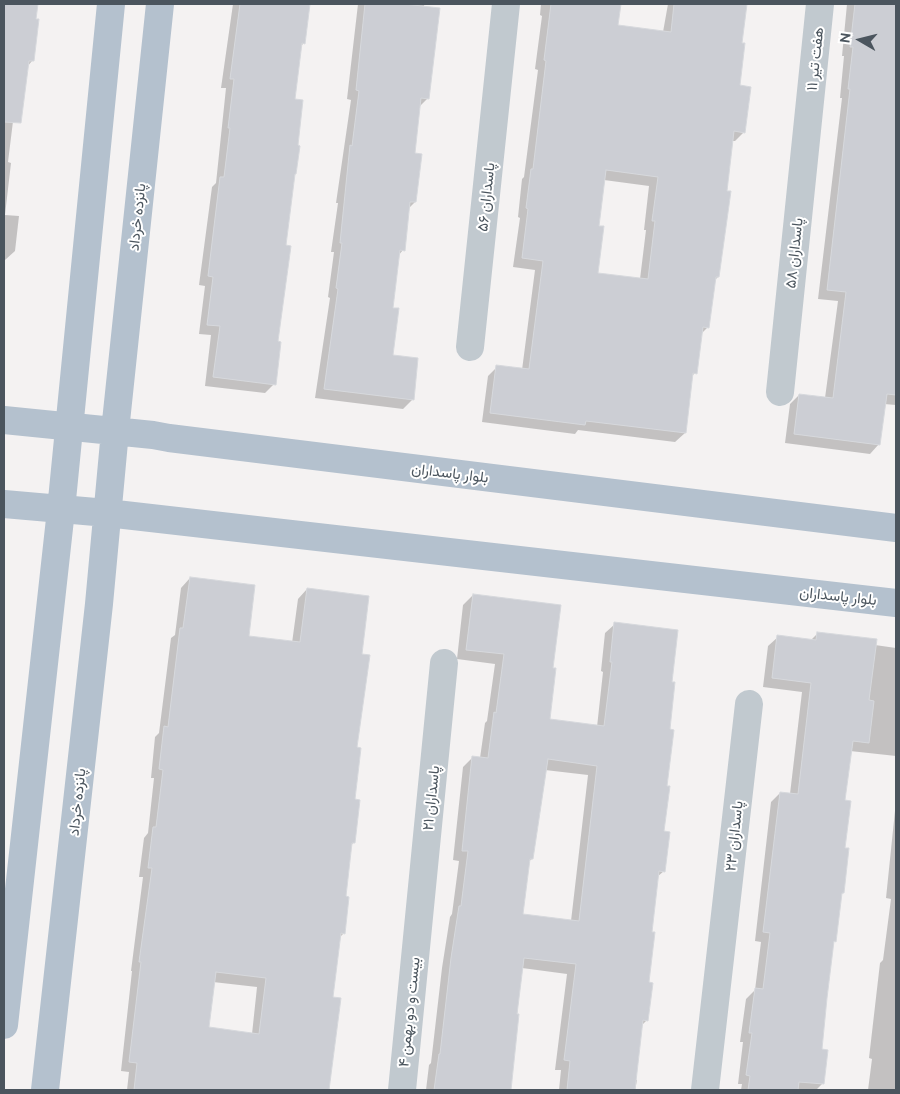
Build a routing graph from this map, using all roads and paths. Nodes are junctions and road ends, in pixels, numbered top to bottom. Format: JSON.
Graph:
{"nodes":[{"id":1,"x":111,"y":4,"type":"edge"},
{"id":2,"x":160,"y":4,"type":"edge"},
{"id":3,"x":506,"y":4,"type":"edge"},
{"id":4,"x":820,"y":4,"type":"edge"},
{"id":5,"x":809,"y":115,"type":"joint"},
{"id":6,"x":470,"y":347,"type":"dead end"},
{"id":7,"x":780,"y":392,"type":"dead end"},
{"id":8,"x":4,"y":420,"type":"edge"},
{"id":9,"x":69,"y":427,"type":"junction"},
{"id":10,"x":115,"y":431,"type":"junction"},
{"id":11,"x":4,"y":504,"type":"edge"},
{"id":12,"x":61,"y":510,"type":"junction"},
{"id":13,"x":107,"y":513,"type":"junction"},
{"id":14,"x":896,"y":528,"type":"edge"},
{"id":15,"x":896,"y":603,"type":"edge"},
{"id":16,"x":444,"y":663,"type":"dead end"},
{"id":17,"x":749,"y":704,"type":"dead end"},
{"id":18,"x":417,"y":933,"type":"joint"},
{"id":19,"x":4,"y":1025,"type":"edge"},
{"id":20,"x":45,"y":1090,"type":"edge"},
{"id":21,"x":402,"y":1090,"type":"edge"},
{"id":22,"x":705,"y":1090,"type":"edge"}],
"edges":[{"from":1,"to":9,"type":"main road"},
{"from":2,"to":10,"type":"main road","name":"پانزده خرداد"},
{"from":3,"to":6,"type":"street","name":"پاسداران ۵۶"},
{"from":4,"to":5,"type":"street","name":"هفت تیر ۱۱"},
{"from":5,"to":7,"type":"street","name":"پاسداران ۵۸"},
{"from":8,"to":9,"type":"main road","name":"بلوار پاسداران"},
{"from":9,"to":10,"type":"main road","name":"بلوار پاسداران"},
{"from":9,"to":12,"type":"main road"},
{"from":10,"to":13,"type":"main road","name":"پانزده خرداد"},
{"from":10,"to":14,"type":"main road","name":"بلوار پاسداران"},
{"from":11,"to":12,"type":"main road","name":"بلوار پاسداران"},
{"from":12,"to":13,"type":"main road","name":"بلوار پاسداران"},
{"from":12,"to":19,"type":"main road"},
{"from":13,"to":15,"type":"main road","name":"بلوار پاسداران"},
{"from":13,"to":20,"type":"main road","name":"پانزده خرداد"},
{"from":16,"to":18,"type":"street","name":"پاسداران ۲۱"},
{"from":17,"to":22,"type":"street","name":"پاسداران ۲۳"},
{"from":18,"to":21,"type":"street","name":"بیست و دو بهمن ۴"}]}
